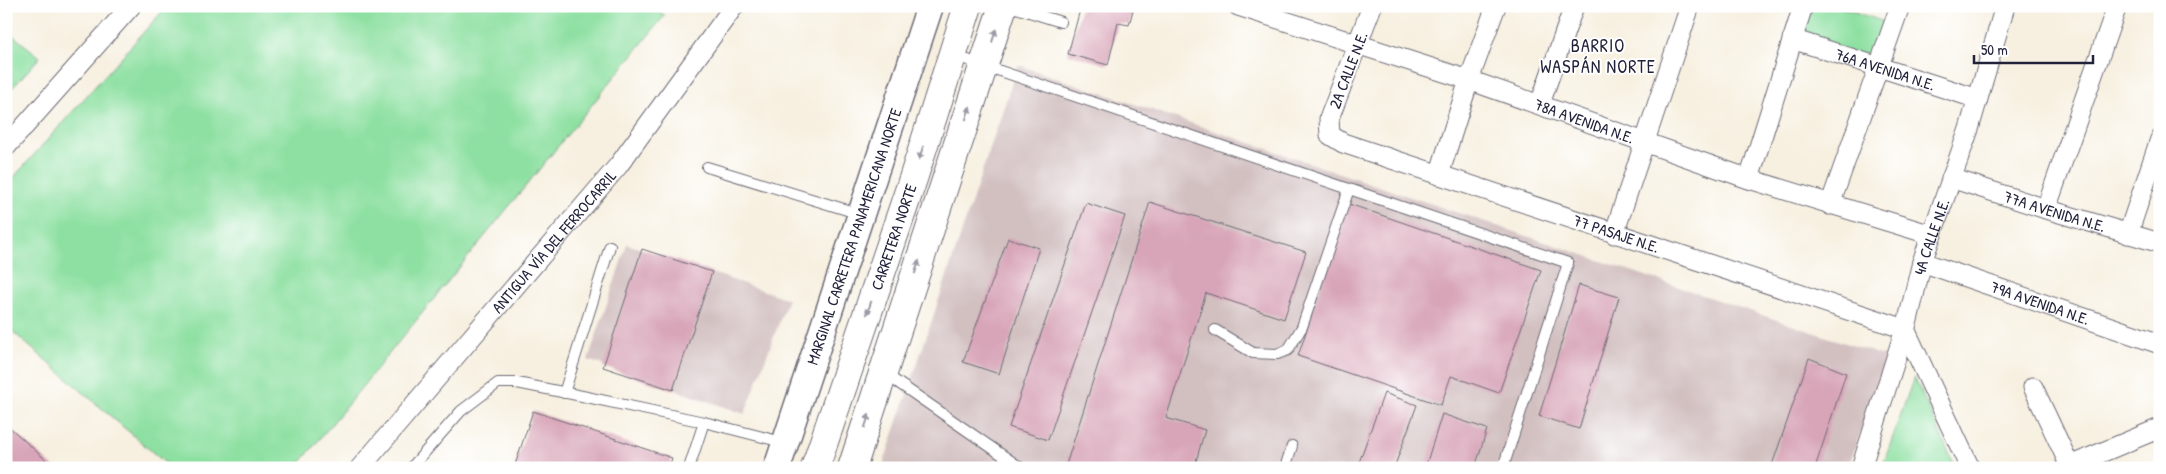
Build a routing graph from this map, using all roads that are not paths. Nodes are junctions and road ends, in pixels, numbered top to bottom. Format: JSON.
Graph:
{"nodes":[{"id":1,"x":130,"y":6,"type":"edge"},
{"id":2,"x":734,"y":6,"type":"edge"},
{"id":3,"x":930,"y":6,"type":"edge"},
{"id":4,"x":968,"y":6,"type":"edge"},
{"id":5,"x":1003,"y":6,"type":"edge"},
{"id":6,"x":1010,"y":6,"type":"edge"},
{"id":7,"x":1238,"y":6,"type":"edge"},
{"id":8,"x":1372,"y":6,"type":"edge"},
{"id":9,"x":1496,"y":6,"type":"edge"},
{"id":10,"x":1574,"y":6,"type":"edge"},
{"id":11,"x":1690,"y":6,"type":"edge"},
{"id":12,"x":1803,"y":6,"type":"edge"},
{"id":13,"x":1900,"y":6,"type":"edge"},
{"id":14,"x":2005,"y":6,"type":"edge"},
{"id":15,"x":2117,"y":6,"type":"edge"},
{"id":16,"x":1061,"y":22,"type":"dead end"},
{"id":17,"x":1792,"y":39,"type":"junction"},
{"id":18,"x":1358,"y":46,"type":"junction"},
{"id":19,"x":952,"y":55,"type":"junction"},
{"id":20,"x":984,"y":65,"type":"junction"},
{"id":21,"x":1879,"y":67,"type":"junction"},
{"id":22,"x":1469,"y":80,"type":"junction"},
{"id":23,"x":1978,"y":99,"type":"junction"},
{"id":24,"x":1540,"y":104,"type":"junction"},
{"id":25,"x":1330,"y":134,"type":"joint"},
{"id":26,"x":2160,"y":139,"type":"edge"},
{"id":27,"x":1644,"y":141,"type":"junction"},
{"id":28,"x":6,"y":147,"type":"edge"},
{"id":29,"x":708,"y":167,"type":"dead end"},
{"id":30,"x":1439,"y":176,"type":"junction"},
{"id":31,"x":1951,"y":178,"type":"junction"},
{"id":32,"x":1749,"y":179,"type":"junction"},
{"id":33,"x":1349,"y":189,"type":"junction"},
{"id":34,"x":1830,"y":205,"type":"junction"},
{"id":35,"x":2046,"y":209,"type":"junction"},
{"id":36,"x":861,"y":214,"type":"junction"},
{"id":37,"x":1614,"y":234,"type":"junction"},
{"id":38,"x":2128,"y":234,"type":"junction"},
{"id":39,"x":1932,"y":235,"type":"junction"},
{"id":40,"x":2160,"y":243,"type":"edge"},
{"id":41,"x":610,"y":246,"type":"dead end"},
{"id":42,"x":1922,"y":262,"type":"junction"},
{"id":43,"x":1905,"y":328,"type":"junction"},
{"id":44,"x":1215,"y":330,"type":"dead end"},
{"id":45,"x":2160,"y":344,"type":"edge"},
{"id":46,"x":882,"y":372,"type":"junction"},
{"id":47,"x":2033,"y":387,"type":"dead end"},
{"id":48,"x":564,"y":393,"type":"junction"},
{"id":49,"x":704,"y":422,"type":"junction"},
{"id":50,"x":2160,"y":428,"type":"edge"},
{"id":51,"x":786,"y":443,"type":"junction"},
{"id":52,"x":1292,"y":446,"type":"dead end"},
{"id":53,"x":1288,"y":467,"type":"edge"},
{"id":54,"x":2068,"y":467,"type":"edge"},
{"id":55,"x":360,"y":468,"type":"edge"},
{"id":56,"x":411,"y":468,"type":"edge"},
{"id":57,"x":689,"y":468,"type":"edge"},
{"id":58,"x":777,"y":468,"type":"edge"},
{"id":59,"x":815,"y":468,"type":"edge"},
{"id":60,"x":852,"y":468,"type":"edge"},
{"id":61,"x":1021,"y":468,"type":"edge"},
{"id":62,"x":1503,"y":468,"type":"edge"},
{"id":63,"x":1861,"y":468,"type":"edge"},
{"id":64,"x":1970,"y":468,"type":"edge"}],
"edges":[{"from":1,"to":28,"type":"street"},
{"from":2,"to":55,"type":"street","name":"ANTIGUA VÍA DEL FERROCARRIL"},
{"from":3,"to":36,"type":"street","name":"MARGINAL CARRETERA PANAMERICANA NORTE"},
{"from":4,"to":19,"type":"highway","name":"CARRETERA NORTE"},
{"from":20,"to":5,"type":"highway","name":"CARRETERA NORTE","one_way":true},
{"from":6,"to":16,"type":"lane"},
{"from":7,"to":18,"type":"street","name":"78A AVENIDA N.E."},
{"from":8,"to":18,"type":"street","name":"2A CALLE N.E."},
{"from":9,"to":22,"type":"street"},
{"from":10,"to":24,"type":"street"},
{"from":11,"to":27,"type":"street"},
{"from":12,"to":17,"type":"street"},
{"from":13,"to":21,"type":"street"},
{"from":14,"to":23,"type":"street","name":"4A CALLE N.E."},
{"from":15,"to":35,"type":"street"},
{"from":17,"to":21,"type":"street","name":"76A AVENIDA N.E."},
{"from":17,"to":32,"type":"street"},
{"from":18,"to":22,"type":"street","name":"78A AVENIDA N.E."},
{"from":18,"to":25,"type":"street","name":"2A CALLE N.E."},
{"from":19,"to":20,"type":"lane"},
{"from":19,"to":59,"type":"highway","name":"CARRETERA NORTE","one_way":true},
{"from":20,"to":33,"type":"lane"},
{"from":46,"to":20,"type":"highway","name":"CARRETERA NORTE","one_way":true},
{"from":21,"to":23,"type":"street","name":"76A AVENIDA N.E."},
{"from":21,"to":34,"type":"street"},
{"from":22,"to":24,"type":"street","name":"78A AVENIDA N.E."},
{"from":22,"to":30,"type":"street"},
{"from":23,"to":31,"type":"street","name":"4A CALLE N.E."},
{"from":24,"to":27,"type":"street","name":"78A AVENIDA N.E."},
{"from":25,"to":30,"type":"street","name":"77 PASAJE N.E."},
{"from":26,"to":38,"type":"street"},
{"from":27,"to":32,"type":"street","name":"78A AVENIDA N.E."},
{"from":27,"to":37,"type":"street"},
{"from":29,"to":36,"type":"lane"},
{"from":30,"to":37,"type":"street","name":"77 PASAJE N.E."},
{"from":31,"to":35,"type":"street","name":"77A AVENIDA N.E."},
{"from":31,"to":39,"type":"street","name":"4A CALLE N.E."},
{"from":32,"to":34,"type":"street","name":"78A AVENIDA N.E."},
{"from":33,"to":44,"type":"lane"},
{"from":33,"to":62,"type":"lane"},
{"from":34,"to":39,"type":"street","name":"78A AVENIDA N.E."},
{"from":35,"to":38,"type":"street","name":"77A AVENIDA N.E."},
{"from":36,"to":51,"type":"street","name":"MARGINAL CARRETERA PANAMERICANA NORTE"},
{"from":37,"to":43,"type":"street","name":"77 PASAJE N.E."},
{"from":38,"to":40,"type":"street","name":"77A AVENIDA N.E."},
{"from":39,"to":42,"type":"street","name":"4A CALLE N.E."},
{"from":41,"to":48,"type":"lane"},
{"from":42,"to":43,"type":"street","name":"4A CALLE N.E."},
{"from":42,"to":45,"type":"street","name":"79A AVENIDA N.E."},
{"from":43,"to":63,"type":"street","name":"4A CALLE N.E."},
{"from":43,"to":64,"type":"street"},
{"from":60,"to":46,"type":"highway","name":"CARRETERA NORTE","one_way":true},
{"from":46,"to":61,"type":"lane"},
{"from":47,"to":54,"type":"street"},
{"from":48,"to":49,"type":"lane"},
{"from":48,"to":56,"type":"lane"},
{"from":49,"to":51,"type":"lane"},
{"from":49,"to":57,"type":"lane"},
{"from":50,"to":54,"type":"street"},
{"from":51,"to":58,"type":"street","name":"MARGINAL CARRETERA PANAMERICANA NORTE"},
{"from":52,"to":53,"type":"lane"}]}
